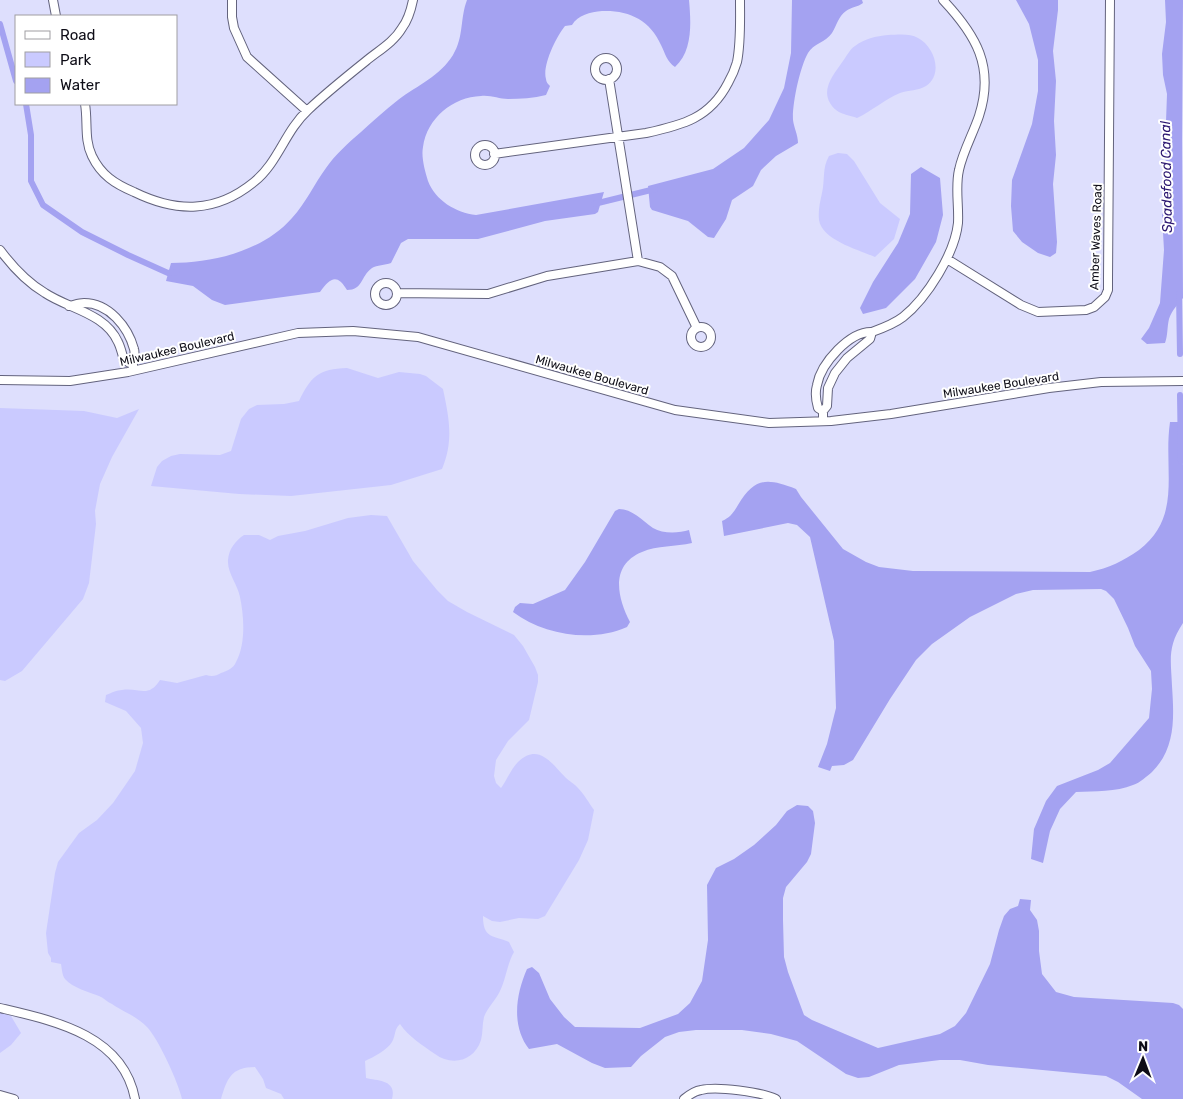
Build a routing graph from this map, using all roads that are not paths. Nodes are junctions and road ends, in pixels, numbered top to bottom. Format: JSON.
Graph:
{"nodes":[{"id":1,"x":53,"y":0,"type":"edge"},
{"id":2,"x":232,"y":0,"type":"edge"},
{"id":3,"x":413,"y":0,"type":"edge"},
{"id":4,"x":740,"y":0,"type":"edge"},
{"id":5,"x":943,"y":0,"type":"edge"},
{"id":6,"x":1110,"y":0,"type":"edge"},
{"id":7,"x":56,"y":15,"type":"edge"},
{"id":8,"x":609,"y":79,"type":"dead end"},
{"id":9,"x":86,"y":105,"type":"edge"},
{"id":10,"x":307,"y":111,"type":"junction"},
{"id":11,"x":619,"y":137,"type":"junction"},
{"id":12,"x":494,"y":154,"type":"dead end"},
{"id":13,"x":0,"y":250,"type":"edge"},
{"id":14,"x":947,"y":259,"type":"junction"},
{"id":15,"x":638,"y":261,"type":"junction"},
{"id":16,"x":397,"y":293,"type":"dead end"},
{"id":17,"x":69,"y":306,"type":"junction"},
{"id":18,"x":120,"y":322,"type":"junction"},
{"id":19,"x":697,"y":328,"type":"dead end"},
{"id":20,"x":111,"y":330,"type":"junction"},
{"id":21,"x":872,"y":332,"type":"junction"},
{"id":22,"x":839,"y":349,"type":"junction"},
{"id":23,"x":847,"y":358,"type":"junction"},
{"id":24,"x":133,"y":367,"type":"junction"},
{"id":25,"x":0,"y":380,"type":"edge"},
{"id":26,"x":1183,"y":381,"type":"edge"},
{"id":27,"x":824,"y":411,"type":"junction"},
{"id":28,"x":824,"y":421,"type":"junction"},
{"id":29,"x":0,"y":1008,"type":"edge"},
{"id":30,"x":0,"y":1095,"type":"edge"},
{"id":31,"x":14,"y":1099,"type":"edge"},
{"id":32,"x":135,"y":1099,"type":"edge"},
{"id":33,"x":684,"y":1099,"type":"edge"},
{"id":34,"x":776,"y":1099,"type":"edge"}],
"edges":[{"from":1,"to":7,"type":"street"},
{"from":2,"to":10,"type":"street"},
{"from":3,"to":10,"type":"street"},
{"from":4,"to":11,"type":"street"},
{"from":5,"to":14,"type":"street"},
{"from":6,"to":14,"type":"street","name":"Amber Waves Road"},
{"from":8,"to":11,"type":"street"},
{"from":9,"to":10,"type":"street"},
{"from":11,"to":12,"type":"street"},
{"from":11,"to":15,"type":"street"},
{"from":13,"to":17,"type":"street"},
{"from":14,"to":21,"type":"street"},
{"from":15,"to":16,"type":"street"},
{"from":15,"to":19,"type":"street"},
{"from":17,"to":18,"type":"street"},
{"from":17,"to":20,"type":"street"},
{"from":18,"to":20,"type":"street"},
{"from":18,"to":24,"type":"street"},
{"from":20,"to":24,"type":"street"},
{"from":21,"to":22,"type":"street"},
{"from":21,"to":23,"type":"street"},
{"from":22,"to":23,"type":"street"},
{"from":22,"to":27,"type":"street"},
{"from":23,"to":27,"type":"street"},
{"from":24,"to":25,"type":"street","name":"Milwaukee Boulevard"},
{"from":24,"to":28,"type":"street","name":"Milwaukee Boulevard"},
{"from":26,"to":28,"type":"street","name":"Milwaukee Boulevard"},
{"from":27,"to":28,"type":"street"},
{"from":29,"to":32,"type":"street"},
{"from":30,"to":31,"type":"street"},
{"from":33,"to":34,"type":"street"}]}
